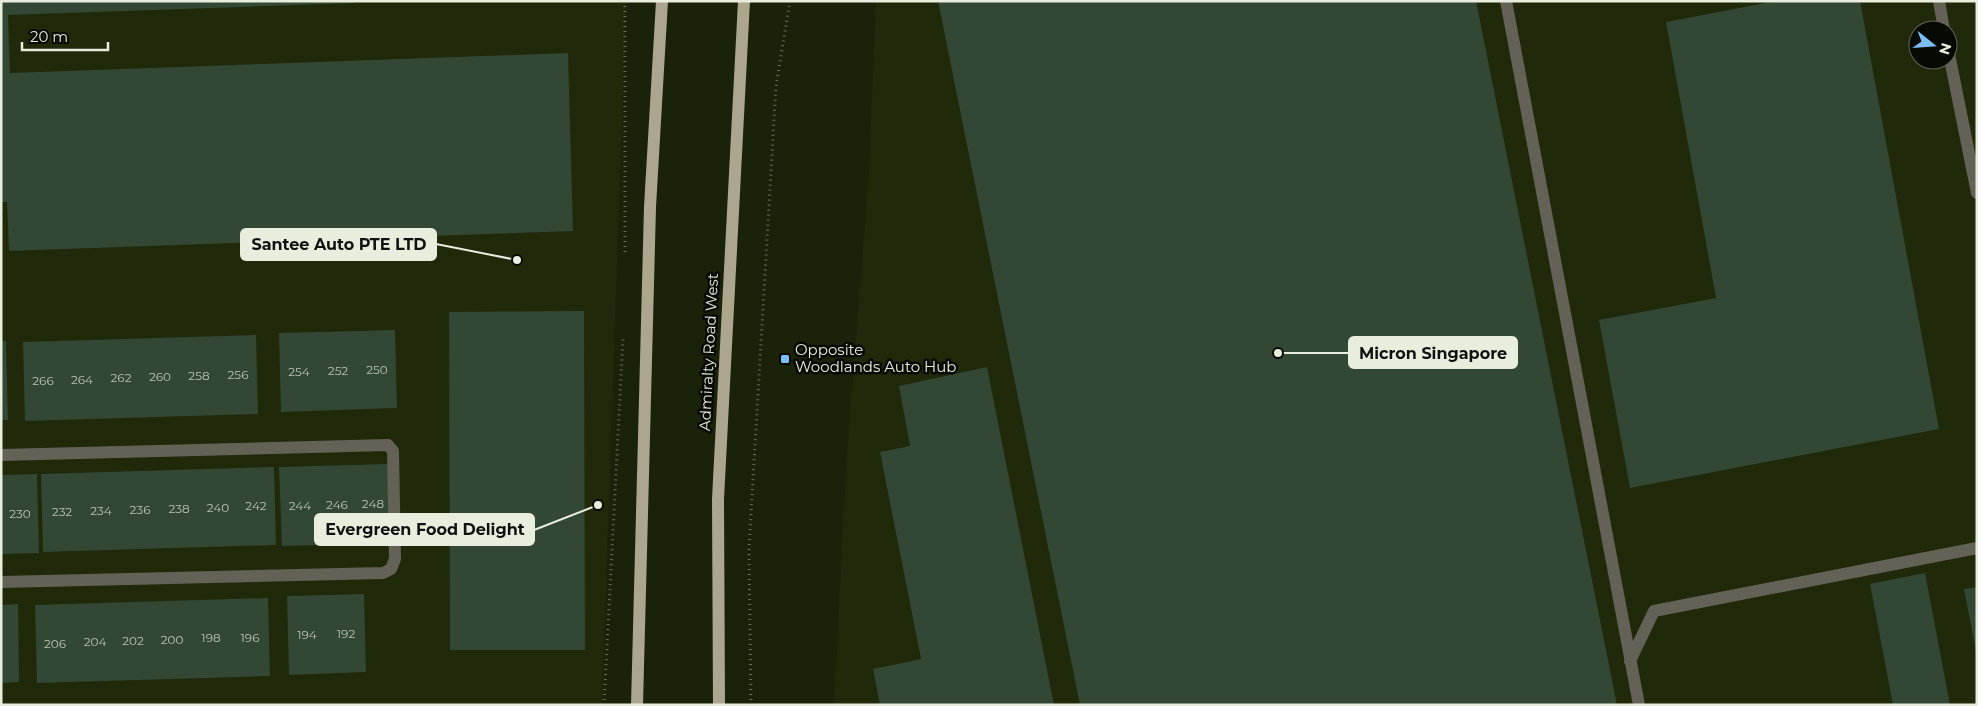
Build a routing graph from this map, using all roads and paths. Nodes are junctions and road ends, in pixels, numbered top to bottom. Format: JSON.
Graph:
{"nodes":[{"id":1,"x":625,"y":1,"type":"edge"},
{"id":2,"x":653,"y":1,"type":"edge"},
{"id":3,"x":662,"y":1,"type":"edge"},
{"id":4,"x":744,"y":1,"type":"edge"},
{"id":5,"x":790,"y":1,"type":"edge"},
{"id":6,"x":1506,"y":1,"type":"edge"},
{"id":7,"x":1939,"y":1,"type":"edge"},
{"id":8,"x":1942,"y":20,"type":"edge"},
{"id":9,"x":660,"y":32,"type":"junction"},
{"id":10,"x":1952,"y":70,"type":"edge"},
{"id":11,"x":1977,"y":193,"type":"edge"},
{"id":12,"x":626,"y":257,"type":"dead end"},
{"id":13,"x":623,"y":336,"type":"dead end"},
{"id":14,"x":1,"y":455,"type":"edge"},
{"id":15,"x":1977,"y":548,"type":"edge"},
{"id":16,"x":1,"y":582,"type":"edge"},
{"id":17,"x":1630,"y":661,"type":"junction"},
{"id":18,"x":604,"y":705,"type":"edge"},
{"id":19,"x":637,"y":705,"type":"edge"},
{"id":20,"x":719,"y":705,"type":"edge"},
{"id":21,"x":751,"y":705,"type":"edge"},
{"id":22,"x":1639,"y":705,"type":"edge"}],
"edges":[{"from":1,"to":12,"type":"path"},
{"from":2,"to":9,"type":"main road"},
{"from":3,"to":9,"type":"main road"},
{"from":4,"to":20,"type":"main road","name":"Admiralty Road West"},
{"from":5,"to":21,"type":"path"},
{"from":6,"to":17,"type":"lane"},
{"from":7,"to":8,"type":"lane"},
{"from":9,"to":19,"type":"main road"},
{"from":10,"to":11,"type":"lane"},
{"from":13,"to":18,"type":"path"},
{"from":14,"to":16,"type":"lane"},
{"from":15,"to":17,"type":"lane"},
{"from":17,"to":22,"type":"lane"}]}
